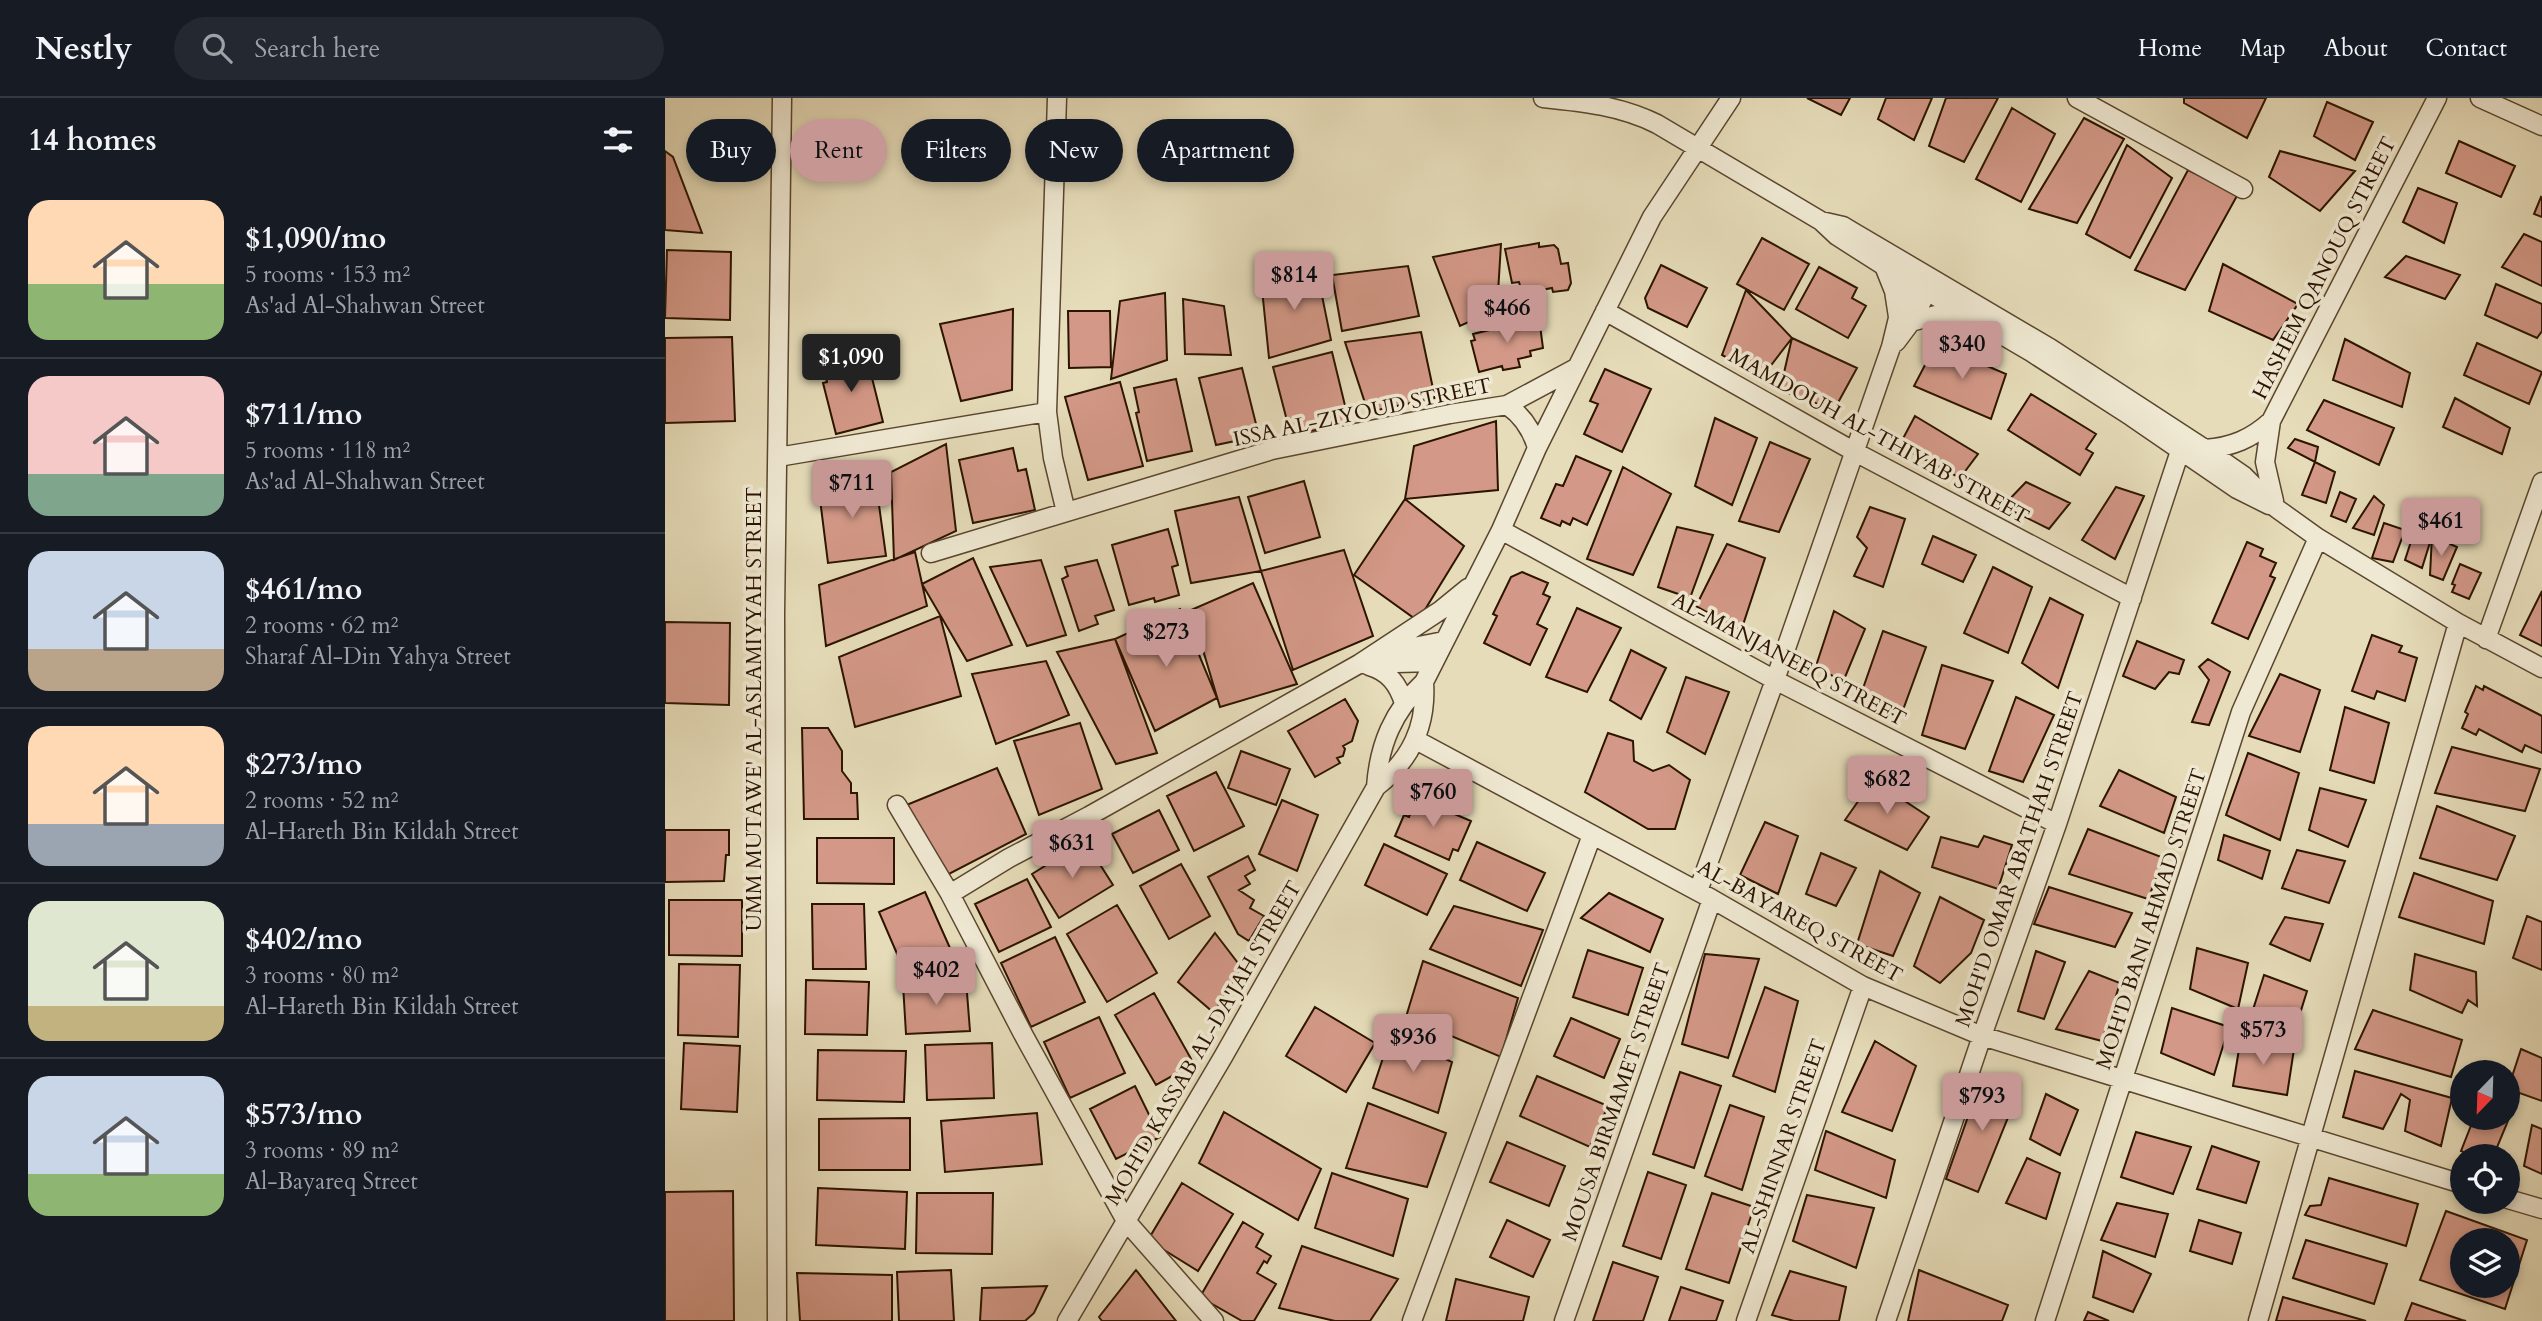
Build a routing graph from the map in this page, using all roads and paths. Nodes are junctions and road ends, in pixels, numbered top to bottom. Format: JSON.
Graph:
{"nodes":[{"id":1,"x":782,"y":98,"type":"edge"},
{"id":2,"x":1057,"y":98,"type":"edge"},
{"id":3,"x":1543,"y":98,"type":"edge"},
{"id":4,"x":1731,"y":98,"type":"edge"},
{"id":5,"x":2077,"y":98,"type":"edge"},
{"id":6,"x":2437,"y":98,"type":"edge"},
{"id":7,"x":2480,"y":98,"type":"edge"},
{"id":8,"x":2542,"y":127,"type":"edge"},
{"id":9,"x":1697,"y":148,"type":"junction"},
{"id":10,"x":2243,"y":189,"type":"dead end"},
{"id":11,"x":1821,"y":221,"type":"junction"},
{"id":12,"x":1884,"y":266,"type":"junction"},
{"id":13,"x":1923,"y":281,"type":"junction"},
{"id":14,"x":1605,"y":311,"type":"junction"},
{"id":15,"x":1962,"y":312,"type":"junction"},
{"id":16,"x":1904,"y":320,"type":"junction"},
{"id":17,"x":1576,"y":368,"type":"junction"},
{"id":18,"x":1507,"y":405,"type":"junction"},
{"id":19,"x":2135,"y":411,"type":"junction"},
{"id":20,"x":1047,"y":412,"type":"junction"},
{"id":21,"x":2271,"y":421,"type":"junction"},
{"id":22,"x":1537,"y":448,"type":"junction"},
{"id":23,"x":2205,"y":449,"type":"junction"},
{"id":24,"x":2181,"y":451,"type":"junction"},
{"id":25,"x":1855,"y":452,"type":"junction"},
{"id":26,"x":778,"y":457,"type":"junction"},
{"id":27,"x":2265,"y":462,"type":"junction"},
{"id":28,"x":2244,"y":476,"type":"junction"},
{"id":29,"x":2225,"y":481,"type":"junction"},
{"id":30,"x":2542,"y":482,"type":"edge"},
{"id":31,"x":2276,"y":508,"type":"junction"},
{"id":32,"x":1066,"y":512,"type":"junction"},
{"id":33,"x":1501,"y":530,"type":"junction"},
{"id":34,"x":2318,"y":538,"type":"junction"},
{"id":35,"x":931,"y":553,"type":"dead end"},
{"id":36,"x":1473,"y":583,"type":"junction"},
{"id":37,"x":2132,"y":598,"type":"junction"},
{"id":38,"x":2458,"y":623,"type":"junction"},
{"id":39,"x":2486,"y":639,"type":"junction"},
{"id":40,"x":1444,"y":641,"type":"junction"},
{"id":41,"x":1434,"y":662,"type":"junction"},
{"id":42,"x":1359,"y":664,"type":"junction"},
{"id":43,"x":2542,"y":668,"type":"edge"},
{"id":44,"x":1775,"y":680,"type":"junction"},
{"id":45,"x":1424,"y":682,"type":"junction"},
{"id":46,"x":1404,"y":703,"type":"junction"},
{"id":47,"x":1416,"y":740,"type":"junction"},
{"id":48,"x":1376,"y":787,"type":"junction"},
{"id":49,"x":897,"y":804,"type":"dead end"},
{"id":50,"x":2057,"y":824,"type":"junction"},
{"id":51,"x":1592,"y":835,"type":"junction"},
{"id":52,"x":950,"y":894,"type":"junction"},
{"id":53,"x":1705,"y":895,"type":"junction"},
{"id":54,"x":1863,"y":986,"type":"junction"},
{"id":55,"x":1982,"y":1036,"type":"junction"},
{"id":56,"x":2124,"y":1080,"type":"junction"},
{"id":57,"x":2311,"y":1137,"type":"junction"},
{"id":58,"x":2450,"y":1180,"type":"edge"},
{"id":59,"x":2520,"y":1203,"type":"edge"},
{"id":60,"x":2542,"y":1209,"type":"edge"},
{"id":61,"x":1126,"y":1221,"type":"junction"},
{"id":62,"x":777,"y":1321,"type":"edge"},
{"id":63,"x":1067,"y":1321,"type":"edge"},
{"id":64,"x":1214,"y":1321,"type":"edge"},
{"id":65,"x":1412,"y":1321,"type":"edge"},
{"id":66,"x":1563,"y":1321,"type":"edge"},
{"id":67,"x":1746,"y":1321,"type":"edge"},
{"id":68,"x":1886,"y":1321,"type":"edge"},
{"id":69,"x":2045,"y":1321,"type":"edge"},
{"id":70,"x":2258,"y":1321,"type":"edge"}],
"edges":[{"from":1,"to":26,"type":"street","name":"UMM MUTAWE' AL-ASLAMIYYAH STREET"},
{"from":2,"to":20,"type":"street"},
{"from":3,"to":9,"type":"street"},
{"from":4,"to":9,"type":"street","name":"MOH'D KASSAB AL-DA'JAH STREET"},
{"from":5,"to":10,"type":"street"},
{"from":6,"to":21,"type":"street","name":"HASHEM QANOUQ STREET"},
{"from":7,"to":8,"type":"street"},
{"from":9,"to":11,"type":"street"},
{"from":9,"to":14,"type":"street","name":"MOH'D KASSAB AL-DA'JAH STREET"},
{"from":11,"to":12,"type":"street"},
{"from":11,"to":13,"type":"street"},
{"from":12,"to":13,"type":"street"},
{"from":12,"to":16,"type":"street"},
{"from":13,"to":15,"type":"street"},
{"from":13,"to":16,"type":"street","name":"MOUSA BIRMAMET STREET"},
{"from":13,"to":19,"type":"street"},
{"from":14,"to":17,"type":"street","name":"MOH'D KASSAB AL-DA'JAH STREET"},
{"from":14,"to":25,"type":"street","name":"MAMDOUH AL-THIYAB STREET"},
{"from":15,"to":16,"type":"street"},
{"from":15,"to":19,"type":"street"},
{"from":16,"to":25,"type":"street","name":"MOUSA BIRMAMET STREET"},
{"from":17,"to":18,"type":"street","name":"ISSA AL-ZIYOUD STREET"},
{"from":17,"to":22,"type":"street","name":"MOH'D KASSAB AL-DA'JAH STREET"},
{"from":18,"to":22,"type":"street","name":"ISSA AL-ZIYOUD STREET"},
{"from":18,"to":32,"type":"street","name":"ISSA AL-ZIYOUD STREET"},
{"from":19,"to":23,"type":"street"},
{"from":19,"to":24,"type":"street"},
{"from":20,"to":26,"type":"street"},
{"from":20,"to":32,"type":"street"},
{"from":21,"to":23,"type":"street","name":"HASHEM QANOUQ STREET"},
{"from":21,"to":27,"type":"street","name":"HASHEM QANOUQ STREET"},
{"from":22,"to":33,"type":"street","name":"MOH'D KASSAB AL-DA'JAH STREET"},
{"from":23,"to":28,"type":"street"},
{"from":24,"to":29,"type":"street"},
{"from":24,"to":37,"type":"street","name":"MOH'D OMAR ABATHAH STREET"},
{"from":25,"to":37,"type":"street","name":"MAMDOUH AL-THIYAB STREET"},
{"from":25,"to":44,"type":"street","name":"MOUSA BIRMAMET STREET"},
{"from":26,"to":62,"type":"street","name":"UMM MUTAWE' AL-ASLAMIYYAH STREET"},
{"from":27,"to":28,"type":"street"},
{"from":27,"to":31,"type":"street","name":"HASHEM QANOUQ STREET"},
{"from":28,"to":29,"type":"street"},
{"from":28,"to":31,"type":"street"},
{"from":29,"to":31,"type":"street"},
{"from":30,"to":39,"type":"street"},
{"from":31,"to":34,"type":"street"},
{"from":32,"to":35,"type":"street","name":"ISSA AL-ZIYOUD STREET"},
{"from":33,"to":36,"type":"street","name":"MOH'D KASSAB AL-DA'JAH STREET"},
{"from":33,"to":44,"type":"street","name":"AL-MANJANEEQ STREET"},
{"from":34,"to":38,"type":"street"},
{"from":34,"to":56,"type":"street","name":"MOH'D BANI AHMAD STREET"},
{"from":36,"to":40,"type":"street","name":"MOH'D KASSAB AL-DA'JAH STREET"},
{"from":36,"to":42,"type":"street"},
{"from":37,"to":50,"type":"street","name":"MOH'D OMAR ABATHAH STREET"},
{"from":38,"to":39,"type":"street"},
{"from":38,"to":57,"type":"street"},
{"from":39,"to":43,"type":"street"},
{"from":40,"to":41,"type":"street","name":"MOH'D KASSAB AL-DA'JAH STREET"},
{"from":40,"to":42,"type":"street"},
{"from":41,"to":42,"type":"street"},
{"from":41,"to":45,"type":"street","name":"MOH'D KASSAB AL-DA'JAH STREET"},
{"from":42,"to":46,"type":"street"},
{"from":42,"to":52,"type":"street"},
{"from":44,"to":50,"type":"street","name":"AL-MANJANEEQ STREET"},
{"from":44,"to":53,"type":"street","name":"MOUSA BIRMAMET STREET"},
{"from":45,"to":46,"type":"street","name":"MOH'D KASSAB AL-DA'JAH STREET"},
{"from":45,"to":47,"type":"street","name":"MOH'D KASSAB AL-DA'JAH STREET"},
{"from":46,"to":48,"type":"street","name":"MOH'D KASSAB AL-DA'JAH STREET"},
{"from":47,"to":48,"type":"street","name":"MOH'D KASSAB AL-DA'JAH STREET"},
{"from":47,"to":51,"type":"street","name":"AL-BAYAREQ STREET"},
{"from":48,"to":61,"type":"street","name":"MOH'D KASSAB AL-DA'JAH STREET"},
{"from":49,"to":52,"type":"street"},
{"from":50,"to":55,"type":"street","name":"MOH'D OMAR ABATHAH STREET"},
{"from":51,"to":53,"type":"street","name":"AL-BAYAREQ STREET"},
{"from":51,"to":65,"type":"street"},
{"from":52,"to":61,"type":"street"},
{"from":53,"to":54,"type":"street","name":"AL-BAYAREQ STREET"},
{"from":53,"to":66,"type":"street","name":"MOUSA BIRMAMET STREET"},
{"from":54,"to":55,"type":"street","name":"AL-BAYAREQ STREET"},
{"from":54,"to":67,"type":"street","name":"AL-SHINNAR STREET"},
{"from":55,"to":56,"type":"street","name":"AL-BAYAREQ STREET"},
{"from":55,"to":68,"type":"street","name":"MOH'D OMAR ABATHAH STREET"},
{"from":56,"to":57,"type":"street","name":"AL-BAYAREQ STREET"},
{"from":56,"to":69,"type":"street","name":"MOH'D BANI AHMAD STREET"},
{"from":57,"to":58,"type":"street","name":"AL-BAYAREQ STREET"},
{"from":57,"to":70,"type":"street"},
{"from":59,"to":60,"type":"street"},
{"from":61,"to":63,"type":"street","name":"MOH'D KASSAB AL-DA'JAH STREET"},
{"from":61,"to":64,"type":"street"}]}
